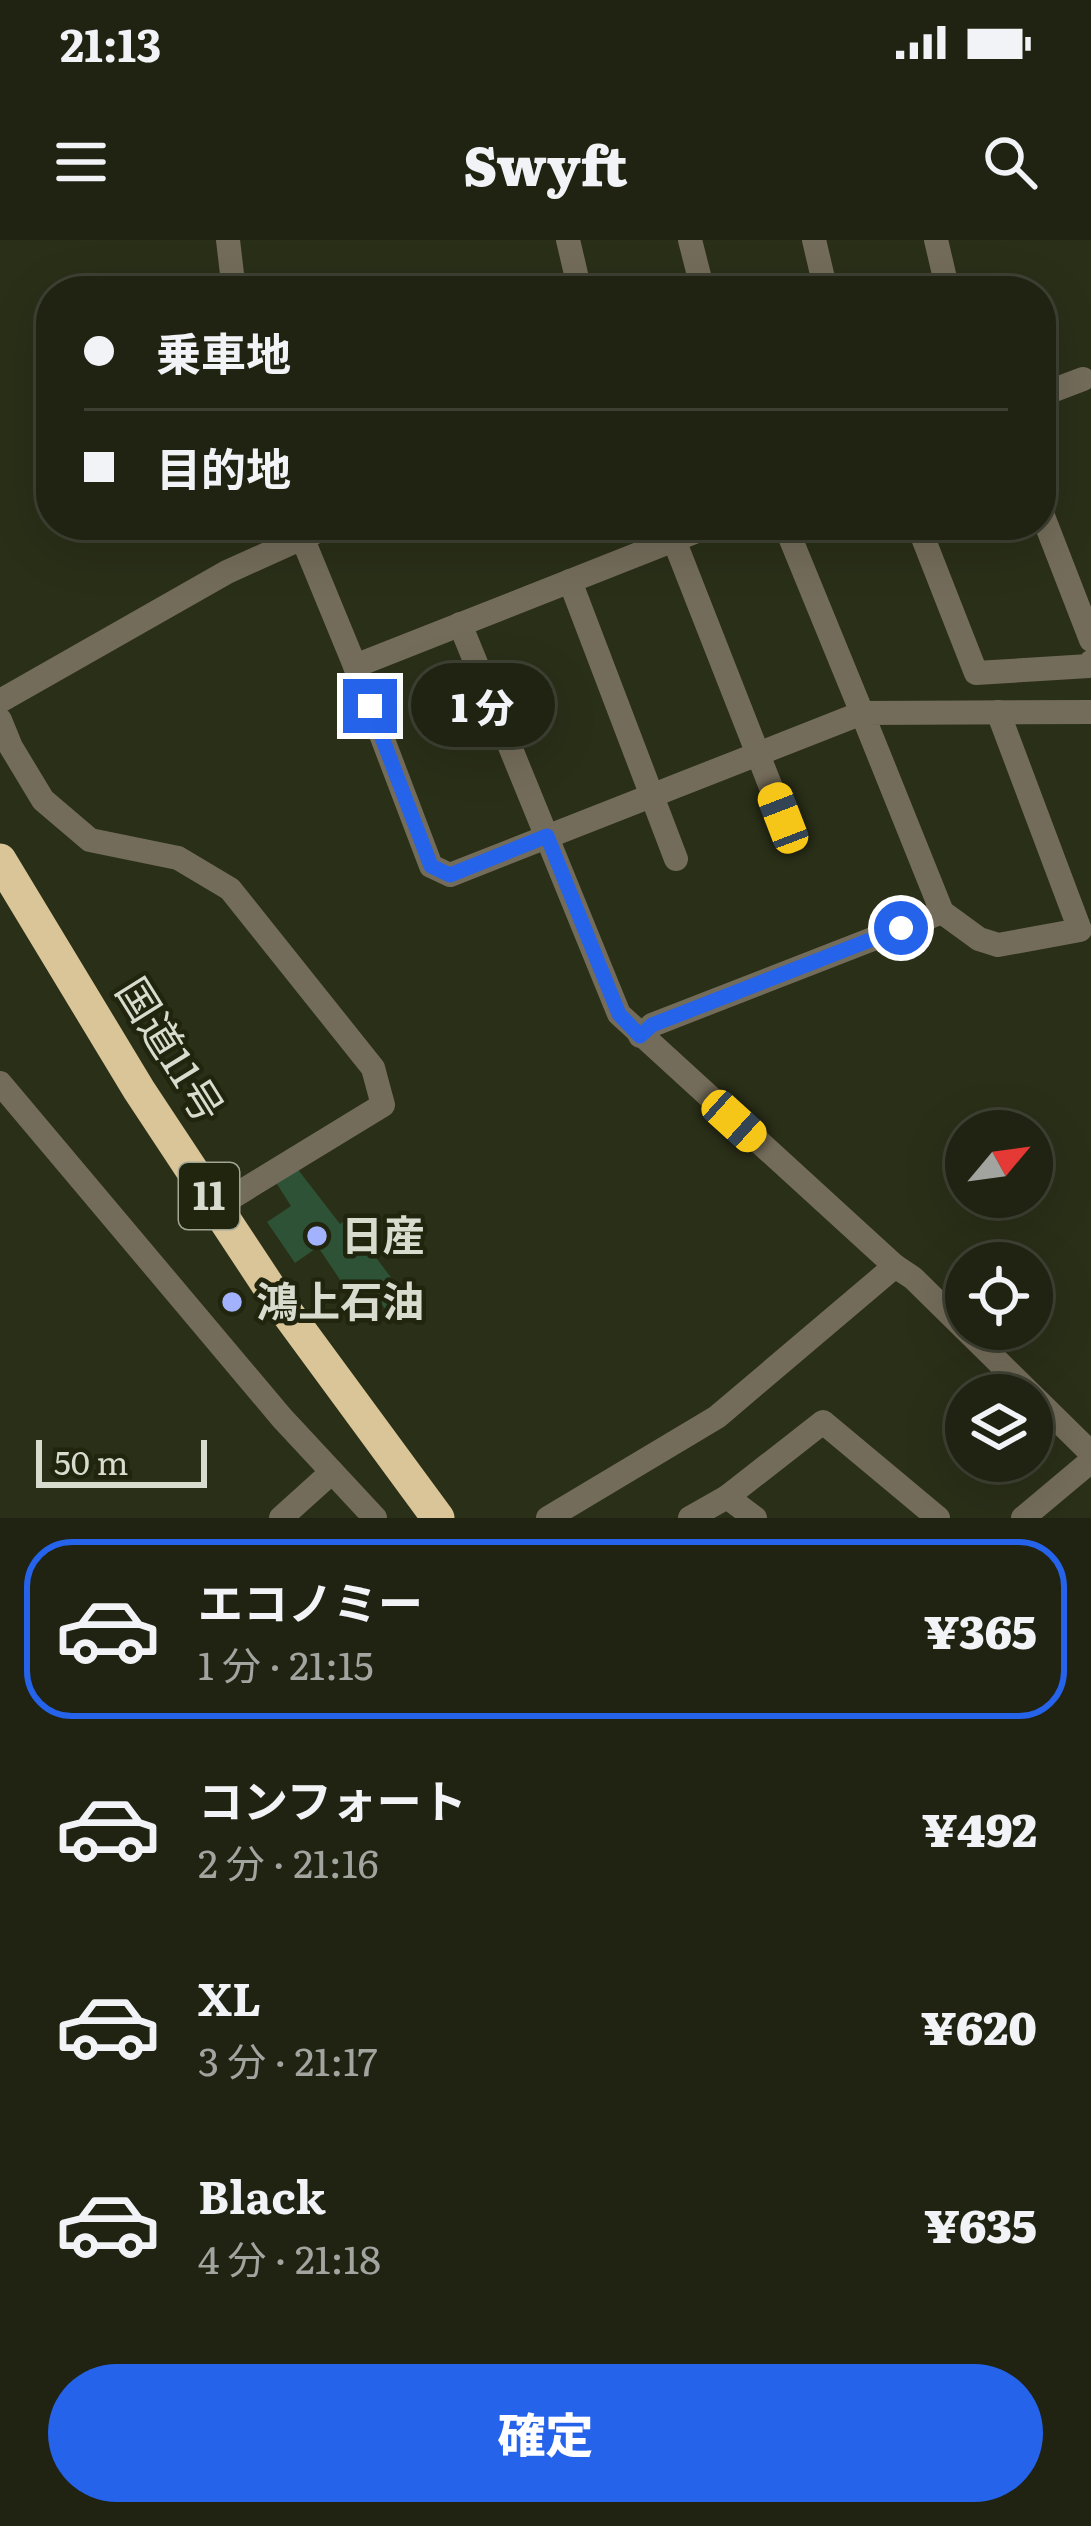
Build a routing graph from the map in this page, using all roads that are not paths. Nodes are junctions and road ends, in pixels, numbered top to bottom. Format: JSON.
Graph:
{"nodes":[{"id":1,"x":228,"y":240,"type":"edge"},
{"id":2,"x":568,"y":240,"type":"edge"},
{"id":3,"x":690,"y":240,"type":"edge"},
{"id":4,"x":814,"y":240,"type":"edge"},
{"id":5,"x":936,"y":240,"type":"edge"},
{"id":6,"x":232,"y":276,"type":"edge"},
{"id":7,"x":576,"y":276,"type":"edge"},
{"id":8,"x":699,"y":276,"type":"edge"},
{"id":9,"x":822,"y":276,"type":"edge"},
{"id":10,"x":944,"y":276,"type":"edge"},
{"id":11,"x":1083,"y":379,"type":"dead end"},
{"id":12,"x":1056,"y":389,"type":"edge"},
{"id":13,"x":284,"y":540,"type":"edge"},
{"id":14,"x":304,"y":540,"type":"edge"},
{"id":15,"x":674,"y":540,"type":"joint"},
{"id":16,"x":791,"y":540,"type":"edge"},
{"id":17,"x":924,"y":540,"type":"edge"},
{"id":18,"x":1052,"y":540,"type":"edge"},
{"id":19,"x":570,"y":581,"type":"junction"},
{"id":20,"x":460,"y":624,"type":"junction"},
{"id":21,"x":1091,"y":640,"type":"edge"},
{"id":22,"x":1091,"y":662,"type":"edge"},
{"id":23,"x":355,"y":666,"type":"junction"},
{"id":24,"x":0,"y":701,"type":"edge"},
{"id":25,"x":998,"y":712,"type":"junction"},
{"id":26,"x":1091,"y":712,"type":"edge"},
{"id":27,"x":862,"y":713,"type":"junction"},
{"id":28,"x":0,"y":720,"type":"edge"},
{"id":29,"x":758,"y":754,"type":"junction"},
{"id":30,"x":652,"y":795,"type":"junction"},
{"id":31,"x":783,"y":818,"type":"dead end"},
{"id":32,"x":547,"y":836,"type":"junction"},
{"id":33,"x":676,"y":859,"type":"dead end"},
{"id":34,"x":0,"y":860,"type":"edge"},
{"id":35,"x":942,"y":912,"type":"junction"},
{"id":36,"x":1086,"y":929,"type":"edge"},
{"id":37,"x":640,"y":1036,"type":"junction"},
{"id":38,"x":0,"y":1083,"type":"edge"},
{"id":39,"x":216,"y":1207,"type":"junction"},
{"id":40,"x":895,"y":1266,"type":"junction"},
{"id":41,"x":1091,"y":1457,"type":"edge"},
{"id":42,"x":332,"y":1472,"type":"junction"},
{"id":43,"x":727,"y":1497,"type":"junction"},
{"id":44,"x":281,"y":1518,"type":"edge"},
{"id":45,"x":375,"y":1518,"type":"edge"},
{"id":46,"x":438,"y":1518,"type":"edge"},
{"id":47,"x":548,"y":1518,"type":"edge"},
{"id":48,"x":690,"y":1518,"type":"edge"},
{"id":49,"x":755,"y":1518,"type":"edge"},
{"id":50,"x":938,"y":1518,"type":"edge"},
{"id":51,"x":1023,"y":1518,"type":"edge"}],
"edges":[{"from":1,"to":6,"type":"street"},
{"from":2,"to":7,"type":"street"},
{"from":3,"to":8,"type":"street"},
{"from":4,"to":9,"type":"street"},
{"from":5,"to":10,"type":"street"},
{"from":11,"to":12,"type":"street"},
{"from":13,"to":24,"type":"street"},
{"from":14,"to":23,"type":"street"},
{"from":15,"to":19,"type":"street"},
{"from":15,"to":29,"type":"street"},
{"from":16,"to":27,"type":"street"},
{"from":17,"to":22,"type":"street"},
{"from":18,"to":21,"type":"street"},
{"from":19,"to":20,"type":"street"},
{"from":19,"to":30,"type":"street"},
{"from":20,"to":23,"type":"street"},
{"from":20,"to":32,"type":"street"},
{"from":23,"to":32,"type":"street"},
{"from":25,"to":26,"type":"street"},
{"from":25,"to":27,"type":"street"},
{"from":25,"to":36,"type":"street"},
{"from":27,"to":29,"type":"street"},
{"from":27,"to":35,"type":"street"},
{"from":28,"to":39,"type":"street"},
{"from":29,"to":30,"type":"street"},
{"from":29,"to":31,"type":"street"},
{"from":30,"to":32,"type":"street"},
{"from":30,"to":33,"type":"street"},
{"from":32,"to":37,"type":"street"},
{"from":34,"to":39,"type":"highway","name":"国道11号","number":"11"},
{"from":35,"to":36,"type":"street"},
{"from":35,"to":37,"type":"street"},
{"from":37,"to":40,"type":"street"},
{"from":38,"to":42,"type":"street"},
{"from":39,"to":46,"type":"highway","name":"国道11号","number":"11"},
{"from":40,"to":41,"type":"street"},
{"from":40,"to":47,"type":"street"},
{"from":41,"to":51,"type":"street"},
{"from":42,"to":44,"type":"street"},
{"from":42,"to":45,"type":"street"},
{"from":43,"to":48,"type":"street"},
{"from":43,"to":49,"type":"street"},
{"from":43,"to":50,"type":"street"}]}
